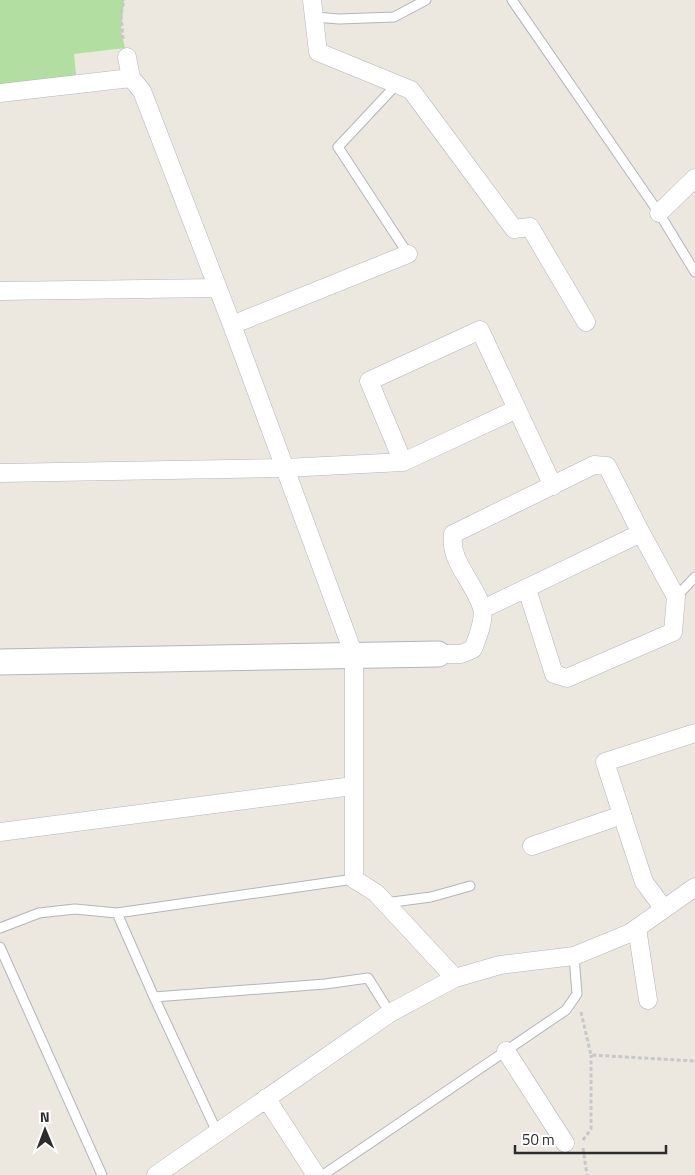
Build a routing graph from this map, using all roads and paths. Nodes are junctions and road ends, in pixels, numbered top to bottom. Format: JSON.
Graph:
{"nodes":[{"id":1,"x":124,"y":0,"type":"edge"},
{"id":2,"x":426,"y":0,"type":"edge"},
{"id":3,"x":512,"y":0,"type":"edge"},
{"id":4,"x":313,"y":9,"type":"edge"},
{"id":5,"x":127,"y":57,"type":"joint"},
{"id":6,"x":131,"y":78,"type":"junction"},
{"id":7,"x":397,"y":84,"type":"junction"},
{"id":8,"x":0,"y":93,"type":"edge"},
{"id":9,"x":695,"y":178,"type":"edge"},
{"id":10,"x":659,"y":213,"type":"junction"},
{"id":11,"x":408,"y":254,"type":"joint"},
{"id":12,"x":695,"y":272,"type":"edge"},
{"id":13,"x":218,"y":288,"type":"junction"},
{"id":14,"x":0,"y":291,"type":"edge"},
{"id":15,"x":586,"y":322,"type":"dead end"},
{"id":16,"x":232,"y":325,"type":"junction"},
{"id":17,"x":517,"y":409,"type":"junction"},
{"id":18,"x":403,"y":462,"type":"junction"},
{"id":19,"x":285,"y":468,"type":"junction"},
{"id":20,"x":0,"y":473,"type":"edge"},
{"id":21,"x":553,"y":486,"type":"junction"},
{"id":22,"x":640,"y":533,"type":"junction"},
{"id":23,"x":695,"y":577,"type":"edge"},
{"id":24,"x":527,"y":589,"type":"junction"},
{"id":25,"x":676,"y":597,"type":"junction"},
{"id":26,"x":483,"y":609,"type":"junction"},
{"id":27,"x":438,"y":654,"type":"joint"},
{"id":28,"x":354,"y":655,"type":"junction"},
{"id":29,"x":0,"y":662,"type":"edge"},
{"id":30,"x":695,"y":732,"type":"edge"},
{"id":31,"x":353,"y":786,"type":"junction"},
{"id":32,"x":622,"y":816,"type":"junction"},
{"id":33,"x":0,"y":832,"type":"edge"},
{"id":34,"x":532,"y":846,"type":"dead end"},
{"id":35,"x":354,"y":879,"type":"junction"},
{"id":36,"x":470,"y":886,"type":"dead end"},
{"id":37,"x":695,"y":887,"type":"edge"},
{"id":38,"x":385,"y":903,"type":"junction"},
{"id":39,"x":664,"y":909,"type":"junction"},
{"id":40,"x":117,"y":913,"type":"junction"},
{"id":41,"x":0,"y":928,"type":"edge"},
{"id":42,"x":637,"y":928,"type":"junction"},
{"id":43,"x":0,"y":947,"type":"edge"},
{"id":44,"x":574,"y":956,"type":"junction"},
{"id":45,"x":455,"y":978,"type":"junction"},
{"id":46,"x":577,"y":994,"type":"junction"},
{"id":47,"x":154,"y":997,"type":"junction"},
{"id":48,"x":648,"y":1000,"type":"dead end"},
{"id":49,"x":390,"y":1013,"type":"junction"},
{"id":50,"x":506,"y":1051,"type":"junction"},
{"id":51,"x":591,"y":1055,"type":"junction"},
{"id":52,"x":695,"y":1060,"type":"edge"},
{"id":53,"x":266,"y":1098,"type":"junction"},
{"id":54,"x":217,"y":1132,"type":"junction"},
{"id":55,"x":565,"y":1143,"type":"dead end"},
{"id":56,"x":102,"y":1175,"type":"edge"},
{"id":57,"x":156,"y":1175,"type":"edge"},
{"id":58,"x":316,"y":1175,"type":"edge"},
{"id":59,"x":323,"y":1175,"type":"edge"},
{"id":60,"x":587,"y":1175,"type":"edge"}],
"edges":[{"from":1,"to":5,"type":"path"},
{"from":2,"to":4,"type":"lane"},
{"from":3,"to":10,"type":"lane"},
{"from":4,"to":7,"type":"street"},
{"from":5,"to":6,"type":"street"},
{"from":6,"to":8,"type":"street"},
{"from":6,"to":13,"type":"street"},
{"from":7,"to":11,"type":"lane"},
{"from":7,"to":15,"type":"street"},
{"from":9,"to":10,"type":"street"},
{"from":10,"to":12,"type":"lane"},
{"from":11,"to":16,"type":"street"},
{"from":13,"to":14,"type":"street"},
{"from":13,"to":16,"type":"street"},
{"from":16,"to":19,"type":"street"},
{"from":17,"to":18,"type":"street"},
{"from":17,"to":18,"type":"street"},
{"from":17,"to":21,"type":"street"},
{"from":18,"to":19,"type":"street"},
{"from":19,"to":20,"type":"street"},
{"from":19,"to":28,"type":"street"},
{"from":21,"to":22,"type":"street"},
{"from":21,"to":26,"type":"street"},
{"from":22,"to":24,"type":"street"},
{"from":22,"to":25,"type":"street"},
{"from":23,"to":25,"type":"lane"},
{"from":24,"to":25,"type":"street"},
{"from":24,"to":26,"type":"street"},
{"from":26,"to":27,"type":"street"},
{"from":27,"to":28,"type":"street"},
{"from":28,"to":29,"type":"street"},
{"from":28,"to":31,"type":"street"},
{"from":30,"to":32,"type":"street"},
{"from":31,"to":33,"type":"street"},
{"from":31,"to":35,"type":"street"},
{"from":32,"to":34,"type":"street"},
{"from":32,"to":39,"type":"street"},
{"from":35,"to":38,"type":"street"},
{"from":35,"to":40,"type":"lane"},
{"from":36,"to":38,"type":"lane"},
{"from":37,"to":39,"type":"street"},
{"from":38,"to":45,"type":"street"},
{"from":39,"to":42,"type":"street"},
{"from":40,"to":41,"type":"lane"},
{"from":40,"to":47,"type":"lane"},
{"from":42,"to":44,"type":"street"},
{"from":42,"to":48,"type":"street"},
{"from":43,"to":56,"type":"lane"},
{"from":44,"to":45,"type":"street"},
{"from":44,"to":46,"type":"lane"},
{"from":45,"to":49,"type":"street"},
{"from":46,"to":50,"type":"lane"},
{"from":46,"to":51,"type":"path"},
{"from":47,"to":49,"type":"lane"},
{"from":47,"to":54,"type":"lane"},
{"from":49,"to":53,"type":"street"},
{"from":50,"to":55,"type":"street"},
{"from":50,"to":59,"type":"lane"},
{"from":51,"to":52,"type":"path"},
{"from":51,"to":60,"type":"path"},
{"from":53,"to":54,"type":"street"},
{"from":53,"to":58,"type":"street"},
{"from":54,"to":57,"type":"street"}]}
